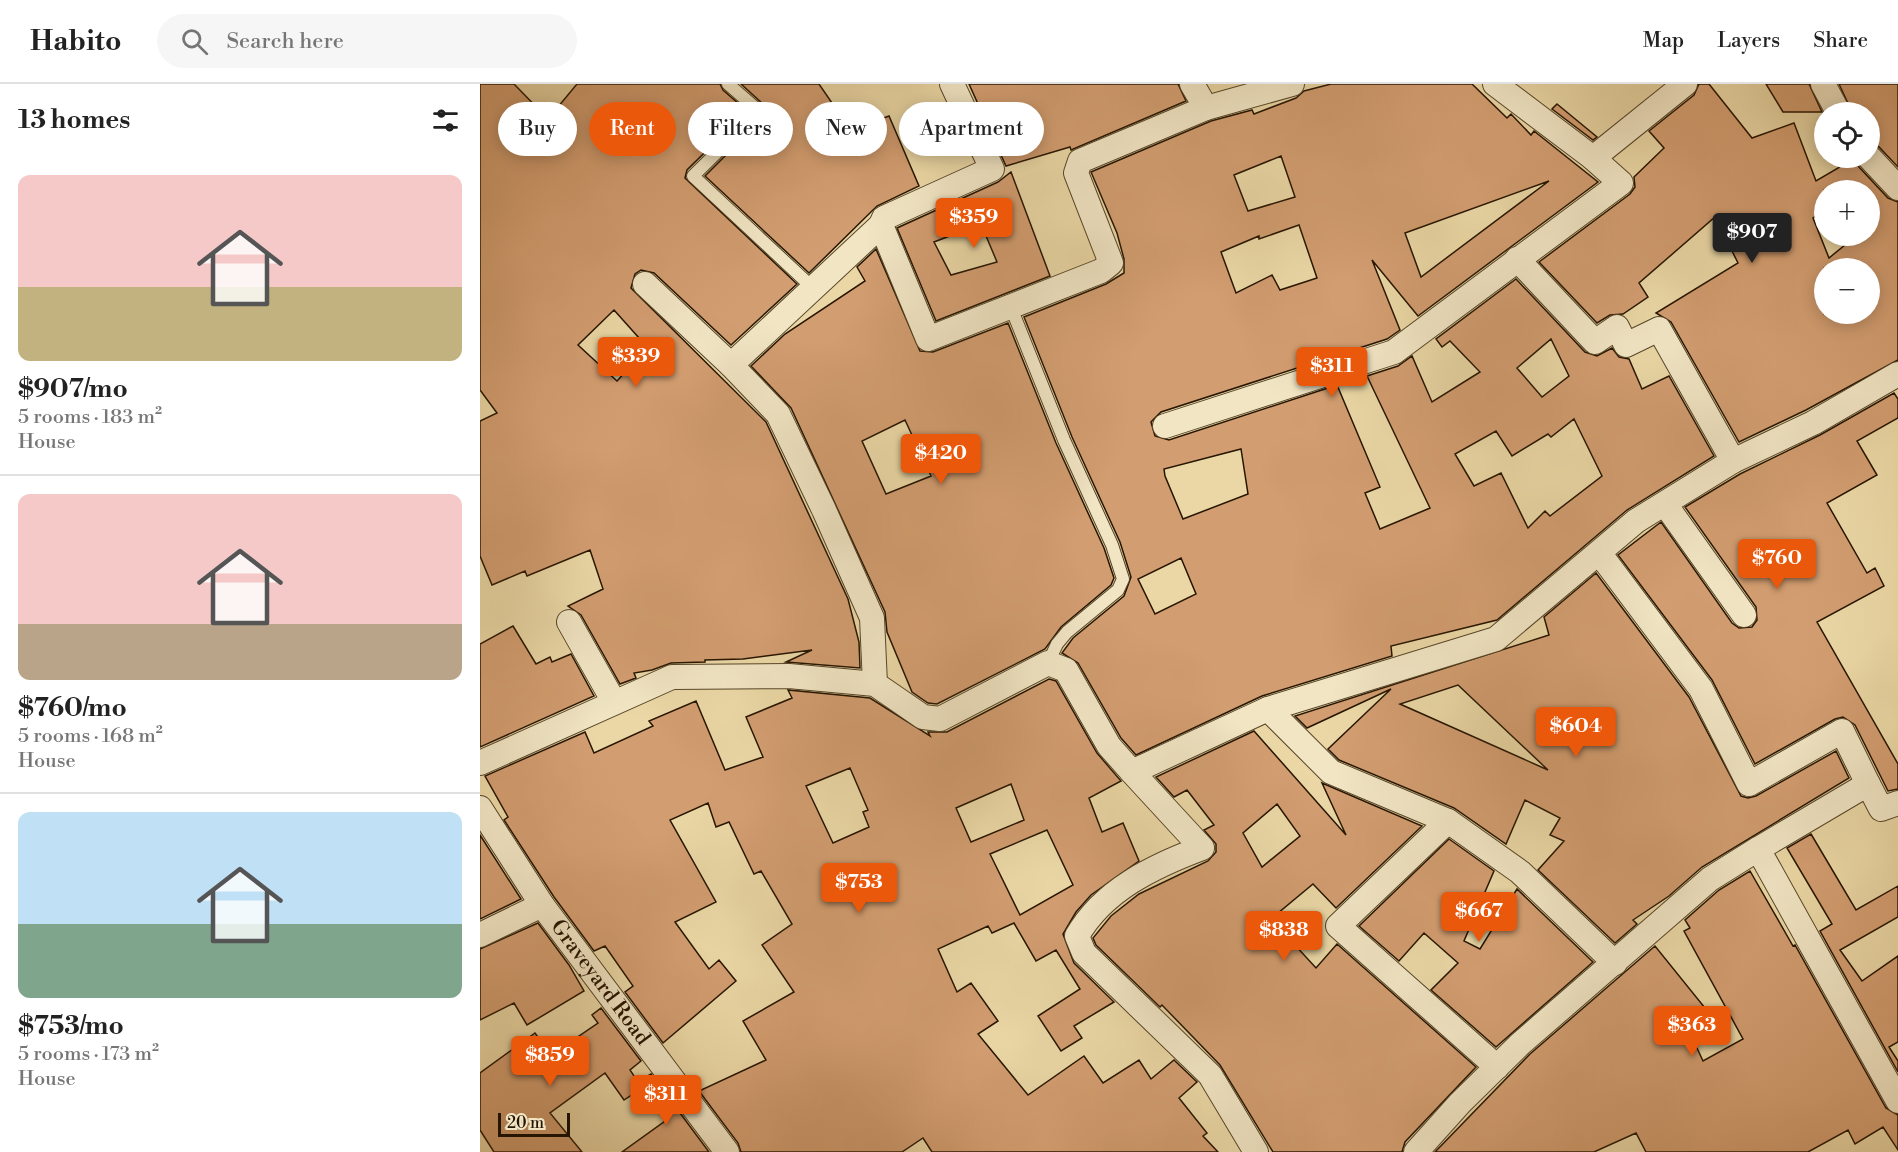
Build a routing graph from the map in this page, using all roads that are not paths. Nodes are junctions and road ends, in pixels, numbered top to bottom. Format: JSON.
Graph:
{"nodes":[{"id":1,"x":728,"y":84,"type":"edge"},
{"id":2,"x":952,"y":84,"type":"edge"},
{"id":3,"x":1192,"y":84,"type":"edge"},
{"id":4,"x":1292,"y":84,"type":"edge"},
{"id":5,"x":1495,"y":84,"type":"edge"},
{"id":6,"x":1685,"y":84,"type":"edge"},
{"id":7,"x":1822,"y":84,"type":"edge"},
{"id":8,"x":1832,"y":102,"type":"edge"},
{"id":9,"x":1206,"y":108,"type":"junction"},
{"id":10,"x":1593,"y":158,"type":"junction"},
{"id":11,"x":1879,"y":168,"type":"edge"},
{"id":12,"x":1898,"y":188,"type":"edge"},
{"id":13,"x":881,"y":225,"type":"junction"},
{"id":14,"x":1518,"y":259,"type":"junction"},
{"id":15,"x":645,"y":284,"type":"dead end"},
{"id":16,"x":813,"y":288,"type":"junction"},
{"id":17,"x":1010,"y":305,"type":"junction"},
{"id":18,"x":732,"y":365,"type":"junction"},
{"id":19,"x":1898,"y":374,"type":"edge"},
{"id":20,"x":1165,"y":426,"type":"dead end"},
{"id":21,"x":1733,"y":461,"type":"junction"},
{"id":22,"x":1665,"y":504,"type":"junction"},
{"id":23,"x":1600,"y":554,"type":"junction"},
{"id":24,"x":1744,"y":615,"type":"dead end"},
{"id":25,"x":569,"y":622,"type":"dead end"},
{"id":26,"x":1048,"y":663,"type":"junction"},
{"id":27,"x":875,"y":684,"type":"junction"},
{"id":28,"x":614,"y":702,"type":"junction"},
{"id":29,"x":1268,"y":709,"type":"junction"},
{"id":30,"x":480,"y":763,"type":"edge"},
{"id":31,"x":1132,"y":772,"type":"junction"},
{"id":32,"x":1868,"y":784,"type":"junction"},
{"id":33,"x":1898,"y":803,"type":"edge"},
{"id":34,"x":480,"y":808,"type":"edge"},
{"id":35,"x":1448,"y":821,"type":"junction"},
{"id":36,"x":1758,"y":849,"type":"junction"},
{"id":37,"x":542,"y":905,"type":"junction"},
{"id":38,"x":480,"y":935,"type":"edge"},
{"id":39,"x":1615,"y":963,"type":"junction"},
{"id":40,"x":1497,"y":1067,"type":"junction"},
{"id":41,"x":1898,"y":1101,"type":"edge"},
{"id":42,"x":727,"y":1152,"type":"edge"},
{"id":43,"x":1256,"y":1152,"type":"edge"},
{"id":44,"x":1416,"y":1152,"type":"edge"}],
"edges":[{"from":1,"to":16,"type":"lane"},
{"from":2,"to":13,"type":"street"},
{"from":3,"to":9,"type":"street"},
{"from":4,"to":9,"type":"street"},
{"from":5,"to":10,"type":"street"},
{"from":6,"to":10,"type":"street"},
{"from":7,"to":8,"type":"street"},
{"from":9,"to":17,"type":"street"},
{"from":10,"to":14,"type":"street"},
{"from":11,"to":12,"type":"street"},
{"from":13,"to":16,"type":"street"},
{"from":13,"to":17,"type":"street"},
{"from":14,"to":20,"type":"street"},
{"from":14,"to":21,"type":"street"},
{"from":15,"to":18,"type":"street"},
{"from":16,"to":18,"type":"street"},
{"from":17,"to":26,"type":"lane"},
{"from":18,"to":27,"type":"street"},
{"from":19,"to":21,"type":"street"},
{"from":21,"to":22,"type":"street"},
{"from":22,"to":23,"type":"street"},
{"from":22,"to":24,"type":"street"},
{"from":23,"to":29,"type":"street"},
{"from":23,"to":32,"type":"street"},
{"from":25,"to":28,"type":"street"},
{"from":26,"to":27,"type":"street"},
{"from":26,"to":31,"type":"street"},
{"from":27,"to":28,"type":"street"},
{"from":28,"to":30,"type":"street"},
{"from":29,"to":31,"type":"street"},
{"from":29,"to":35,"type":"street"},
{"from":31,"to":43,"type":"street"},
{"from":32,"to":33,"type":"street"},
{"from":32,"to":36,"type":"street"},
{"from":34,"to":37,"type":"street","name":"Graveyard Road"},
{"from":35,"to":39,"type":"street"},
{"from":35,"to":40,"type":"street"},
{"from":36,"to":39,"type":"street"},
{"from":36,"to":41,"type":"street"},
{"from":37,"to":38,"type":"street"},
{"from":37,"to":42,"type":"street","name":"Graveyard Road"},
{"from":39,"to":40,"type":"street"},
{"from":40,"to":44,"type":"street"}]}
